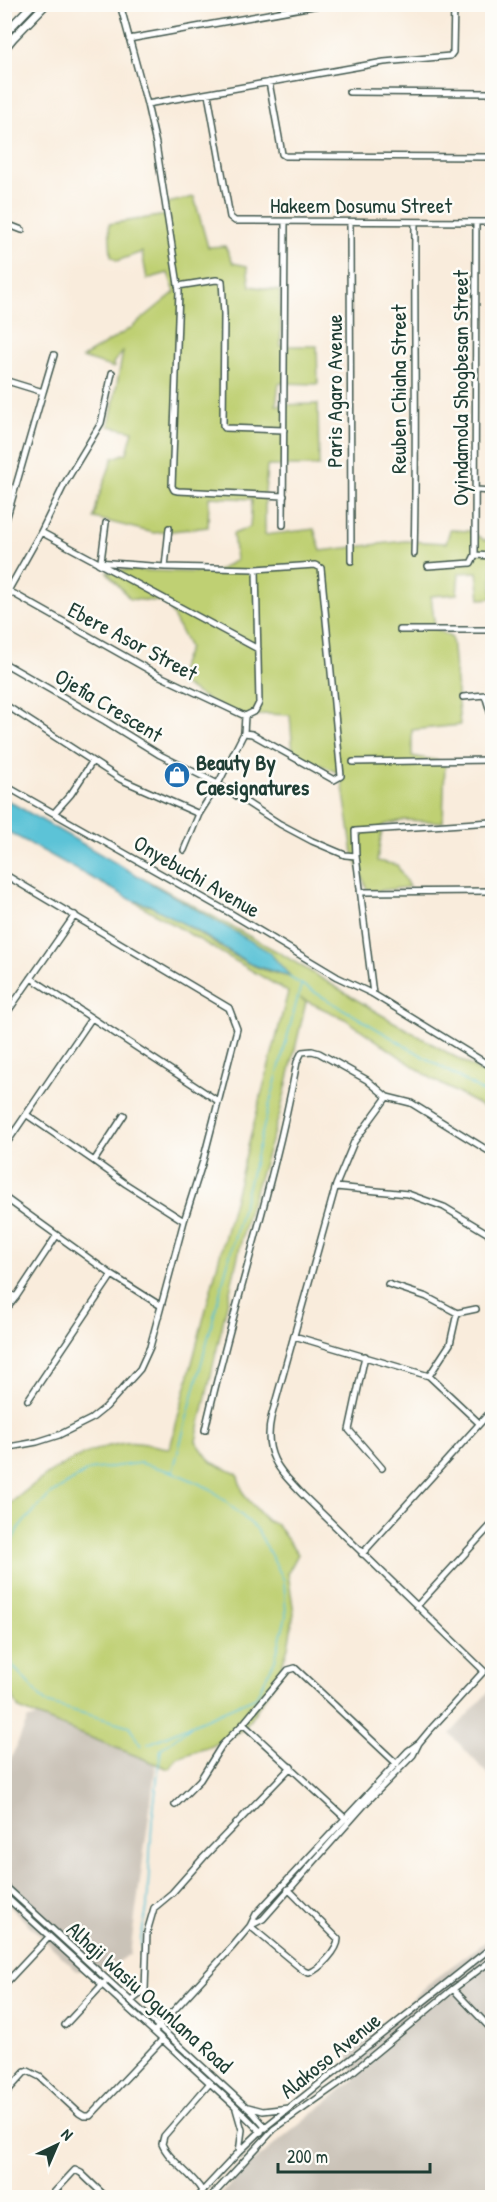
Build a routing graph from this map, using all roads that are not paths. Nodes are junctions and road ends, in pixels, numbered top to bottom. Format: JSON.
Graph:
{"nodes":[{"id":1,"x":33,"y":4,"type":"edge"},
{"id":2,"x":46,"y":4,"type":"edge"},
{"id":3,"x":120,"y":4,"type":"edge"},
{"id":4,"x":324,"y":4,"type":"edge"},
{"id":5,"x":454,"y":4,"type":"edge"},
{"id":6,"x":4,"y":34,"type":"edge"},
{"id":7,"x":129,"y":39,"type":"junction"},
{"id":8,"x":4,"y":49,"type":"edge"},
{"id":9,"x":269,"y":82,"type":"junction"},
{"id":10,"x":349,"y":92,"type":"dead end"},
{"id":11,"x":492,"y":93,"type":"edge"},
{"id":12,"x":208,"y":94,"type":"junction"},
{"id":13,"x":147,"y":104,"type":"junction"},
{"id":14,"x":492,"y":157,"type":"edge"},
{"id":15,"x":350,"y":222,"type":"junction"},
{"id":16,"x":476,"y":222,"type":"junction"},
{"id":17,"x":492,"y":222,"type":"edge"},
{"id":18,"x":4,"y":223,"type":"edge"},
{"id":19,"x":285,"y":223,"type":"junction"},
{"id":20,"x":415,"y":223,"type":"junction"},
{"id":21,"x":22,"y":230,"type":"dead end"},
{"id":22,"x":178,"y":286,"type":"junction"},
{"id":23,"x":54,"y":355,"type":"dead end"},
{"id":24,"x":112,"y":373,"type":"dead end"},
{"id":25,"x":4,"y":380,"type":"edge"},
{"id":26,"x":43,"y":392,"type":"junction"},
{"id":27,"x":284,"y":430,"type":"junction"},
{"id":28,"x":476,"y":490,"type":"junction"},
{"id":29,"x":492,"y":491,"type":"edge"},
{"id":30,"x":284,"y":496,"type":"junction"},
{"id":31,"x":106,"y":523,"type":"dead end"},
{"id":32,"x":283,"y":525,"type":"dead end"},
{"id":33,"x":4,"y":526,"type":"edge"},
{"id":34,"x":169,"y":528,"type":"dead end"},
{"id":35,"x":42,"y":532,"type":"junction"},
{"id":36,"x":414,"y":554,"type":"dead end"},
{"id":37,"x":475,"y":555,"type":"junction"},
{"id":38,"x":492,"y":556,"type":"edge"},
{"id":39,"x":351,"y":561,"type":"dead end"},
{"id":40,"x":99,"y":562,"type":"junction"},
{"id":41,"x":429,"y":566,"type":"dead end"},
{"id":42,"x":165,"y":567,"type":"junction"},
{"id":43,"x":256,"y":569,"type":"junction"},
{"id":44,"x":9,"y":591,"type":"junction"},
{"id":45,"x":4,"y":598,"type":"edge"},
{"id":46,"x":400,"y":630,"type":"dead end"},
{"id":47,"x":492,"y":630,"type":"edge"},
{"id":48,"x":258,"y":649,"type":"junction"},
{"id":49,"x":4,"y":663,"type":"edge"},
{"id":50,"x":485,"y":695,"type":"junction"},
{"id":51,"x":492,"y":695,"type":"edge"},
{"id":52,"x":463,"y":697,"type":"dead end"},
{"id":53,"x":4,"y":704,"type":"edge"},
{"id":54,"x":245,"y":716,"type":"junction"},
{"id":55,"x":492,"y":718,"type":"edge"},
{"id":56,"x":244,"y":732,"type":"junction"},
{"id":57,"x":492,"y":760,"type":"edge"},
{"id":58,"x":92,"y":762,"type":"junction"},
{"id":59,"x":353,"y":762,"type":"dead end"},
{"id":60,"x":218,"y":784,"type":"junction"},
{"id":61,"x":4,"y":785,"type":"edge"},
{"id":62,"x":54,"y":813,"type":"junction"},
{"id":63,"x":199,"y":814,"type":"junction"},
{"id":64,"x":492,"y":822,"type":"edge"},
{"id":65,"x":184,"y":850,"type":"dead end"},
{"id":66,"x":353,"y":856,"type":"junction"},
{"id":67,"x":6,"y":877,"type":"edge"},
{"id":68,"x":492,"y":891,"type":"edge"},
{"id":69,"x":360,"y":892,"type":"junction"},
{"id":70,"x":75,"y":915,"type":"junction"},
{"id":71,"x":492,"y":960,"type":"edge"},
{"id":72,"x":32,"y":978,"type":"junction"},
{"id":73,"x":490,"y":983,"type":"dead end"},
{"id":74,"x":373,"y":994,"type":"junction"},
{"id":75,"x":4,"y":1017,"type":"edge"},
{"id":76,"x":91,"y":1019,"type":"junction"},
{"id":77,"x":492,"y":1066,"type":"edge"},
{"id":78,"x":387,"y":1097,"type":"junction"},
{"id":79,"x":218,"y":1101,"type":"junction"},
{"id":80,"x":27,"y":1115,"type":"junction"},
{"id":81,"x":124,"y":1115,"type":"dead end"},
{"id":82,"x":4,"y":1148,"type":"edge"},
{"id":83,"x":492,"y":1152,"type":"edge"},
{"id":84,"x":94,"y":1161,"type":"junction"},
{"id":85,"x":336,"y":1187,"type":"junction"},
{"id":86,"x":4,"y":1197,"type":"edge"},
{"id":87,"x":184,"y":1221,"type":"junction"},
{"id":88,"x":57,"y":1235,"type":"junction"},
{"id":89,"x":492,"y":1236,"type":"edge"},
{"id":90,"x":112,"y":1275,"type":"junction"},
{"id":91,"x":388,"y":1284,"type":"dead end"},
{"id":92,"x":4,"y":1291,"type":"edge"},
{"id":93,"x":16,"y":1297,"type":"junction"},
{"id":94,"x":161,"y":1306,"type":"junction"},
{"id":95,"x":476,"y":1309,"type":"dead end"},
{"id":96,"x":4,"y":1312,"type":"edge"},
{"id":97,"x":457,"y":1312,"type":"junction"},
{"id":98,"x":294,"y":1336,"type":"junction"},
{"id":99,"x":365,"y":1356,"type":"junction"},
{"id":100,"x":429,"y":1376,"type":"junction"},
{"id":101,"x":28,"y":1400,"type":"dead end"},
{"id":102,"x":492,"y":1410,"type":"edge"},
{"id":103,"x":479,"y":1423,"type":"junction"},
{"id":104,"x":205,"y":1430,"type":"dead end"},
{"id":105,"x":4,"y":1449,"type":"edge"},
{"id":106,"x":382,"y":1468,"type":"dead end"},
{"id":107,"x":492,"y":1524,"type":"edge"},
{"id":108,"x":362,"y":1554,"type":"junction"},
{"id":109,"x":417,"y":1606,"type":"junction"},
{"id":110,"x":243,"y":1724,"type":"junction"},
{"id":111,"x":399,"y":1765,"type":"junction"},
{"id":112,"x":291,"y":1767,"type":"junction"},
{"id":113,"x":175,"y":1805,"type":"dead end"},
{"id":114,"x":347,"y":1820,"type":"junction"},
{"id":115,"x":4,"y":1885,"type":"edge"},
{"id":116,"x":283,"y":1885,"type":"junction"},
{"id":117,"x":289,"y":1890,"type":"junction"},
{"id":118,"x":4,"y":1895,"type":"edge"},
{"id":119,"x":250,"y":1926,"type":"junction"},
{"id":120,"x":49,"y":1937,"type":"junction"},
{"id":121,"x":492,"y":1947,"type":"edge"},
{"id":122,"x":492,"y":1960,"type":"edge"},
{"id":123,"x":107,"y":1980,"type":"junction"},
{"id":124,"x":4,"y":1985,"type":"edge"},
{"id":125,"x":102,"y":1985,"type":"junction"},
{"id":126,"x":453,"y":1989,"type":"junction"},
{"id":127,"x":131,"y":2001,"type":"junction"},
{"id":128,"x":65,"y":2025,"type":"dead end"},
{"id":129,"x":159,"y":2027,"type":"junction"},
{"id":130,"x":492,"y":2030,"type":"edge"},
{"id":131,"x":154,"y":2032,"type":"junction"},
{"id":132,"x":162,"y":2040,"type":"junction"},
{"id":133,"x":210,"y":2083,"type":"junction"},
{"id":134,"x":4,"y":2095,"type":"edge"},
{"id":135,"x":242,"y":2103,"type":"junction"},
{"id":136,"x":234,"y":2105,"type":"junction"},
{"id":137,"x":290,"y":2108,"type":"junction"},
{"id":138,"x":274,"y":2129,"type":"junction"},
{"id":139,"x":262,"y":2130,"type":"junction"},
{"id":140,"x":269,"y":2134,"type":"junction"},
{"id":141,"x":238,"y":2152,"type":"junction"},
{"id":142,"x":202,"y":2191,"type":"junction"},
{"id":143,"x":211,"y":2197,"type":"edge"},
{"id":144,"x":50,"y":2198,"type":"edge"},
{"id":145,"x":107,"y":2198,"type":"edge"},
{"id":146,"x":196,"y":2198,"type":"edge"}],
"edges":[{"from":1,"to":6,"type":"main road"},
{"from":2,"to":8,"type":"main road"},
{"from":3,"to":7,"type":"street"},
{"from":4,"to":7,"type":"street"},
{"from":5,"to":9,"type":"street"},
{"from":7,"to":13,"type":"street"},
{"from":9,"to":12,"type":"street"},
{"from":9,"to":14,"type":"street"},
{"from":10,"to":11,"type":"street"},
{"from":12,"to":13,"type":"street"},
{"from":12,"to":19,"type":"street","name":"Hakeem Dosumu Street"},
{"from":13,"to":22,"type":"street"},
{"from":15,"to":19,"type":"street","name":"Hakeem Dosumu Street"},
{"from":15,"to":20,"type":"street","name":"Hakeem Dosumu Street"},
{"from":15,"to":39,"type":"street","name":"Paris Agaro Avenue"},
{"from":16,"to":17,"type":"street","name":"Hakeem Dosumu Street"},
{"from":16,"to":20,"type":"street","name":"Hakeem Dosumu Street"},
{"from":16,"to":28,"type":"street","name":"Oyindamola Shogbesan Street"},
{"from":18,"to":21,"type":"street"},
{"from":19,"to":27,"type":"street"},
{"from":20,"to":36,"type":"street","name":"Reuben Chiaha Street"},
{"from":22,"to":27,"type":"street"},
{"from":22,"to":30,"type":"street"},
{"from":23,"to":26,"type":"street"},
{"from":24,"to":35,"type":"street"},
{"from":25,"to":26,"type":"street"},
{"from":26,"to":33,"type":"street"},
{"from":27,"to":30,"type":"street"},
{"from":28,"to":29,"type":"street"},
{"from":28,"to":37,"type":"street","name":"Oyindamola Shogbesan Street"},
{"from":30,"to":32,"type":"street"},
{"from":31,"to":40,"type":"street"},
{"from":34,"to":42,"type":"street"},
{"from":35,"to":40,"type":"street"},
{"from":35,"to":44,"type":"street"},
{"from":37,"to":38,"type":"street"},
{"from":37,"to":41,"type":"street"},
{"from":40,"to":42,"type":"street"},
{"from":40,"to":48,"type":"street"},
{"from":42,"to":43,"type":"street"},
{"from":43,"to":48,"type":"street"},
{"from":43,"to":56,"type":"street"},
{"from":44,"to":45,"type":"street"},
{"from":44,"to":54,"type":"street","name":"Ebere Asor Street"},
{"from":46,"to":47,"type":"street"},
{"from":48,"to":54,"type":"street"},
{"from":49,"to":60,"type":"street","name":"Ojefia Crescent"},
{"from":50,"to":51,"type":"street"},
{"from":50,"to":52,"type":"street"},
{"from":50,"to":55,"type":"street"},
{"from":53,"to":58,"type":"street"},
{"from":54,"to":56,"type":"street"},
{"from":56,"to":60,"type":"street"},
{"from":57,"to":59,"type":"street"},
{"from":58,"to":62,"type":"street"},
{"from":58,"to":63,"type":"street"},
{"from":60,"to":63,"type":"street"},
{"from":60,"to":66,"type":"street","name":"Ojefia Crescent"},
{"from":61,"to":62,"type":"street","name":"Onyebuchi Avenue"},
{"from":62,"to":74,"type":"street","name":"Onyebuchi Avenue"},
{"from":63,"to":65,"type":"street"},
{"from":64,"to":66,"type":"street"},
{"from":66,"to":69,"type":"street"},
{"from":67,"to":70,"type":"street"},
{"from":68,"to":69,"type":"street"},
{"from":69,"to":74,"type":"street"},
{"from":70,"to":72,"type":"street"},
{"from":70,"to":79,"type":"street"},
{"from":71,"to":73,"type":"street"},
{"from":72,"to":75,"type":"street"},
{"from":72,"to":76,"type":"street"},
{"from":74,"to":77,"type":"street","name":"Onyebuchi Avenue"},
{"from":76,"to":79,"type":"street"},
{"from":76,"to":80,"type":"street"},
{"from":78,"to":83,"type":"street"},
{"from":78,"to":85,"type":"street"},
{"from":78,"to":104,"type":"street"},
{"from":79,"to":87,"type":"street"},
{"from":80,"to":82,"type":"street"},
{"from":80,"to":84,"type":"street"},
{"from":81,"to":84,"type":"street"},
{"from":84,"to":87,"type":"street"},
{"from":85,"to":89,"type":"street"},
{"from":85,"to":98,"type":"street"},
{"from":86,"to":88,"type":"street"},
{"from":87,"to":94,"type":"street"},
{"from":88,"to":90,"type":"street"},
{"from":88,"to":93,"type":"street"},
{"from":90,"to":94,"type":"street"},
{"from":90,"to":101,"type":"street"},
{"from":91,"to":97,"type":"street"},
{"from":92,"to":93,"type":"street"},
{"from":93,"to":96,"type":"street"},
{"from":94,"to":105,"type":"street"},
{"from":95,"to":97,"type":"street"},
{"from":97,"to":100,"type":"street"},
{"from":98,"to":99,"type":"street"},
{"from":98,"to":108,"type":"street"},
{"from":99,"to":100,"type":"street"},
{"from":99,"to":106,"type":"street"},
{"from":100,"to":103,"type":"street"},
{"from":102,"to":103,"type":"street"},
{"from":103,"to":108,"type":"street"},
{"from":107,"to":109,"type":"street"},
{"from":108,"to":109,"type":"street"},
{"from":109,"to":111,"type":"street"},
{"from":110,"to":111,"type":"street"},
{"from":110,"to":112,"type":"street"},
{"from":110,"to":113,"type":"street"},
{"from":111,"to":114,"type":"street"},
{"from":112,"to":114,"type":"street"},
{"from":112,"to":127,"type":"street"},
{"from":114,"to":116,"type":"street"},
{"from":114,"to":117,"type":"street"},
{"from":115,"to":123,"type":"street","name":"Alhaji Wasiu Ogunlana Road"},
{"from":116,"to":117,"type":"street"},
{"from":116,"to":119,"type":"street"},
{"from":117,"to":119,"type":"street"},
{"from":117,"to":119,"type":"street"},
{"from":118,"to":120,"type":"street","name":"Alhaji Wasiu Ogunlana Road"},
{"from":119,"to":129,"type":"street"},
{"from":120,"to":124,"type":"street"},
{"from":120,"to":125,"type":"street","name":"Alhaji Wasiu Ogunlana Road"},
{"from":121,"to":137,"type":"street","name":"Alakoso Avenue"},
{"from":122,"to":126,"type":"street","name":"Alakoso Avenue"},
{"from":123,"to":125,"type":"street"},
{"from":123,"to":127,"type":"street","name":"Alhaji Wasiu Ogunlana Road"},
{"from":125,"to":128,"type":"street"},
{"from":125,"to":131,"type":"street","name":"Alhaji Wasiu Ogunlana Road"},
{"from":126,"to":130,"type":"street"},
{"from":126,"to":138,"type":"street","name":"Alakoso Avenue"},
{"from":127,"to":129,"type":"street","name":"Alhaji Wasiu Ogunlana Road"},
{"from":129,"to":131,"type":"street"},
{"from":129,"to":135,"type":"street","name":"Alhaji Wasiu Ogunlana Road"},
{"from":131,"to":132,"type":"street","name":"Alhaji Wasiu Ogunlana Road"},
{"from":132,"to":133,"type":"street","name":"Alhaji Wasiu Ogunlana Road"},
{"from":132,"to":134,"type":"street"},
{"from":133,"to":136,"type":"street","name":"Alhaji Wasiu Ogunlana Road"},
{"from":133,"to":142,"type":"street"},
{"from":135,"to":137,"type":"street"},
{"from":135,"to":139,"type":"street","name":"Alhaji Wasiu Ogunlana Road"},
{"from":136,"to":139,"type":"street","name":"Alhaji Wasiu Ogunlana Road"},
{"from":136,"to":141,"type":"street"},
{"from":137,"to":139,"type":"street","name":"Alakoso Avenue"},
{"from":138,"to":139,"type":"street"},
{"from":138,"to":140,"type":"street","name":"Alakoso Avenue"},
{"from":139,"to":140,"type":"street"},
{"from":139,"to":141,"type":"street","name":"Alakoso Avenue"},
{"from":140,"to":143,"type":"street","name":"Alakoso Avenue"},
{"from":141,"to":142,"type":"street","name":"Alakoso Avenue"},
{"from":142,"to":146,"type":"street","name":"Alakoso Avenue"},
{"from":144,"to":145,"type":"street"}]}
